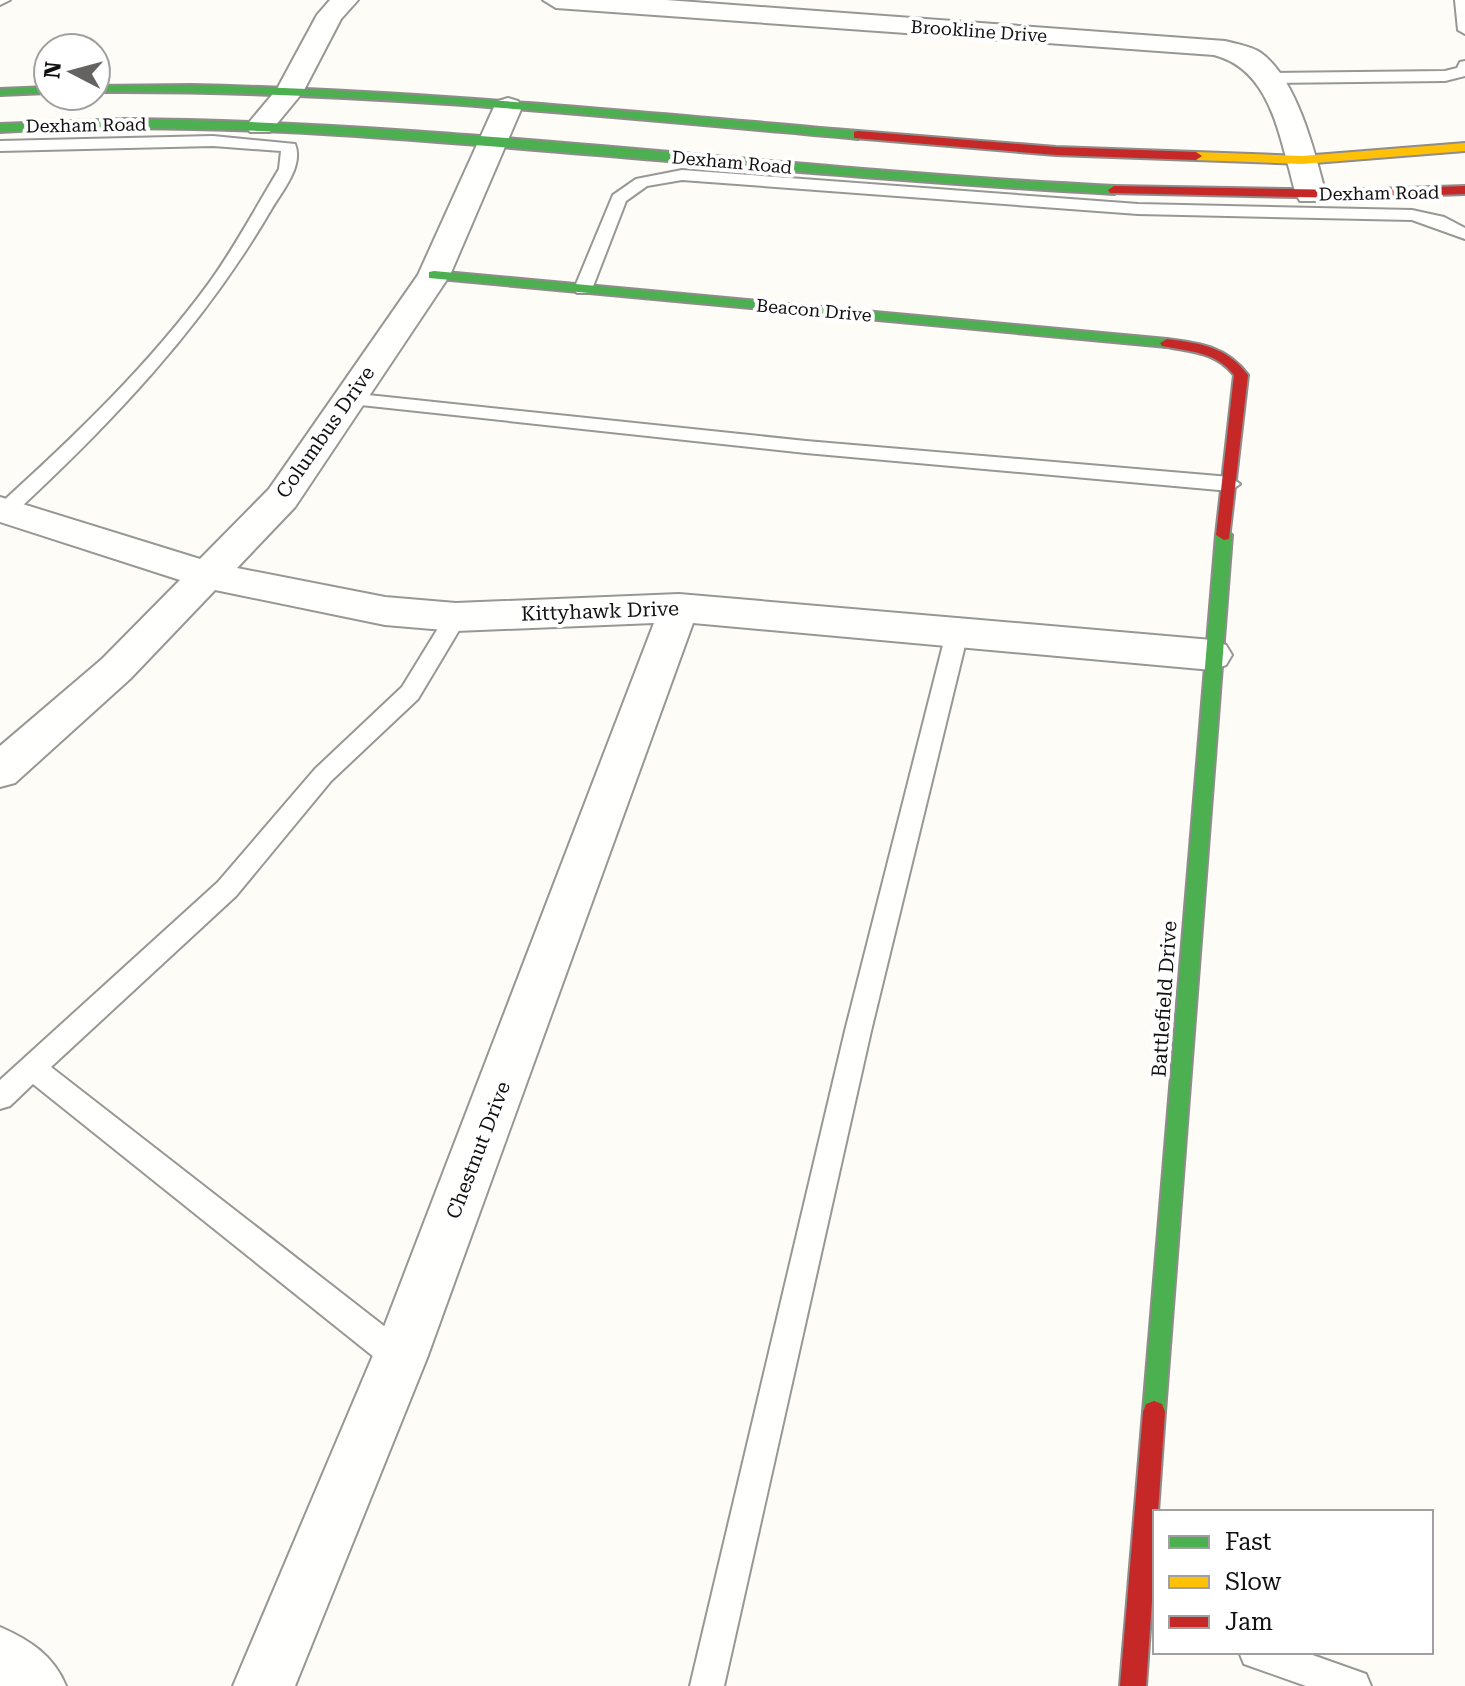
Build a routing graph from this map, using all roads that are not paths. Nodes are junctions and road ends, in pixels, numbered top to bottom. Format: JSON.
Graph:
{"nodes":[{"id":1,"x":345,"y":0,"type":"edge"},
{"id":2,"x":556,"y":0,"type":"edge"},
{"id":3,"x":1462,"y":0,"type":"edge"},
{"id":4,"x":1465,"y":30,"type":"edge"},
{"id":5,"x":1465,"y":65,"type":"edge"},
{"id":6,"x":1266,"y":78,"type":"junction"},
{"id":7,"x":112,"y":89,"type":"edge"},
{"id":8,"x":32,"y":91,"type":"edge"},
{"id":9,"x":0,"y":92,"type":"edge"},
{"id":10,"x":289,"y":92,"type":"junction"},
{"id":11,"x":508,"y":107,"type":"junction"},
{"id":12,"x":260,"y":126,"type":"junction"},
{"id":13,"x":0,"y":128,"type":"edge"},
{"id":14,"x":490,"y":142,"type":"junction"},
{"id":15,"x":0,"y":146,"type":"edge"},
{"id":16,"x":1465,"y":147,"type":"edge"},
{"id":17,"x":1302,"y":160,"type":"junction"},
{"id":18,"x":1465,"y":190,"type":"edge"},
{"id":19,"x":1311,"y":195,"type":"junction"},
{"id":20,"x":1465,"y":234,"type":"edge"},
{"id":21,"x":434,"y":275,"type":"junction"},
{"id":22,"x":583,"y":289,"type":"junction"},
{"id":23,"x":1194,"y":346,"type":"joint"},
{"id":24,"x":349,"y":399,"type":"junction"},
{"id":25,"x":1230,"y":484,"type":"junction"},
{"id":26,"x":2,"y":511,"type":"edge"},
{"id":27,"x":207,"y":575,"type":"junction"},
{"id":28,"x":679,"y":608,"type":"junction"},
{"id":29,"x":456,"y":617,"type":"junction"},
{"id":30,"x":957,"y":633,"type":"junction"},
{"id":31,"x":1212,"y":655,"type":"junction"},
{"id":32,"x":0,"y":771,"type":"edge"},
{"id":33,"x":33,"y":1068,"type":"junction"},
{"id":34,"x":0,"y":1097,"type":"edge"},
{"id":35,"x":400,"y":1358,"type":"junction"},
{"id":36,"x":1154,"y":1510,"type":"edge"},
{"id":37,"x":1153,"y":1525,"type":"edge"},
{"id":38,"x":1147,"y":1614,"type":"edge"},
{"id":39,"x":1262,"y":1654,"type":"edge"},
{"id":40,"x":0,"y":1658,"type":"edge"},
{"id":41,"x":35,"y":1686,"type":"edge"},
{"id":42,"x":264,"y":1686,"type":"edge"},
{"id":43,"x":707,"y":1686,"type":"edge"},
{"id":44,"x":1133,"y":1686,"type":"edge"},
{"id":45,"x":1354,"y":1686,"type":"edge"}],
"edges":[{"from":1,"to":10,"type":"street"},
{"from":2,"to":6,"type":"street","name":"Brookline Drive"},
{"from":3,"to":4,"type":"lane"},
{"from":5,"to":6,"type":"lane"},
{"from":6,"to":17,"type":"street","name":"Brookline Drive"},
{"from":7,"to":10,"type":"street","name":"Dexham Road"},
{"from":8,"to":9,"type":"street","name":"Dexham Road"},
{"from":10,"to":11,"type":"street","name":"Dexham Road"},
{"from":10,"to":12,"type":"street"},
{"from":11,"to":14,"type":"street","name":"Columbus Drive"},
{"from":11,"to":17,"type":"street","name":"Dexham Road"},
{"from":12,"to":13,"type":"street","name":"Dexham Road"},
{"from":12,"to":14,"type":"street","name":"Dexham Road"},
{"from":14,"to":19,"type":"street","name":"Dexham Road"},
{"from":14,"to":21,"type":"street","name":"Columbus Drive"},
{"from":15,"to":26,"type":"lane"},
{"from":16,"to":17,"type":"street","name":"Dexham Road"},
{"from":17,"to":19,"type":"street","name":"Brookline Drive"},
{"from":18,"to":19,"type":"street","name":"Dexham Road"},
{"from":20,"to":22,"type":"lane"},
{"from":21,"to":22,"type":"street","name":"Beacon Drive"},
{"from":21,"to":24,"type":"street","name":"Columbus Drive"},
{"from":22,"to":23,"type":"street","name":"Beacon Drive"},
{"from":23,"to":25,"type":"street","name":"Battlefield Drive"},
{"from":24,"to":25,"type":"lane"},
{"from":24,"to":27,"type":"street","name":"Columbus Drive"},
{"from":25,"to":31,"type":"street","name":"Battlefield Drive"},
{"from":26,"to":27,"type":"street","name":"Kittyhawk Drive"},
{"from":27,"to":29,"type":"street","name":"Kittyhawk Drive"},
{"from":27,"to":32,"type":"street","name":"Columbus Drive"},
{"from":28,"to":29,"type":"street","name":"Kittyhawk Drive"},
{"from":28,"to":30,"type":"street","name":"Kittyhawk Drive"},
{"from":28,"to":35,"type":"street","name":"Chestnut Drive"},
{"from":29,"to":33,"type":"lane"},
{"from":30,"to":31,"type":"street","name":"Kittyhawk Drive"},
{"from":30,"to":43,"type":"lane"},
{"from":31,"to":36,"type":"street","name":"Battlefield Drive"},
{"from":33,"to":34,"type":"lane"},
{"from":33,"to":35,"type":"lane"},
{"from":35,"to":42,"type":"street","name":"Chestnut Drive"},
{"from":37,"to":38,"type":"street","name":"Battlefield Drive"},
{"from":38,"to":44,"type":"street","name":"Battlefield Drive"},
{"from":39,"to":45,"type":"lane"},
{"from":40,"to":41,"type":"street"}]}
